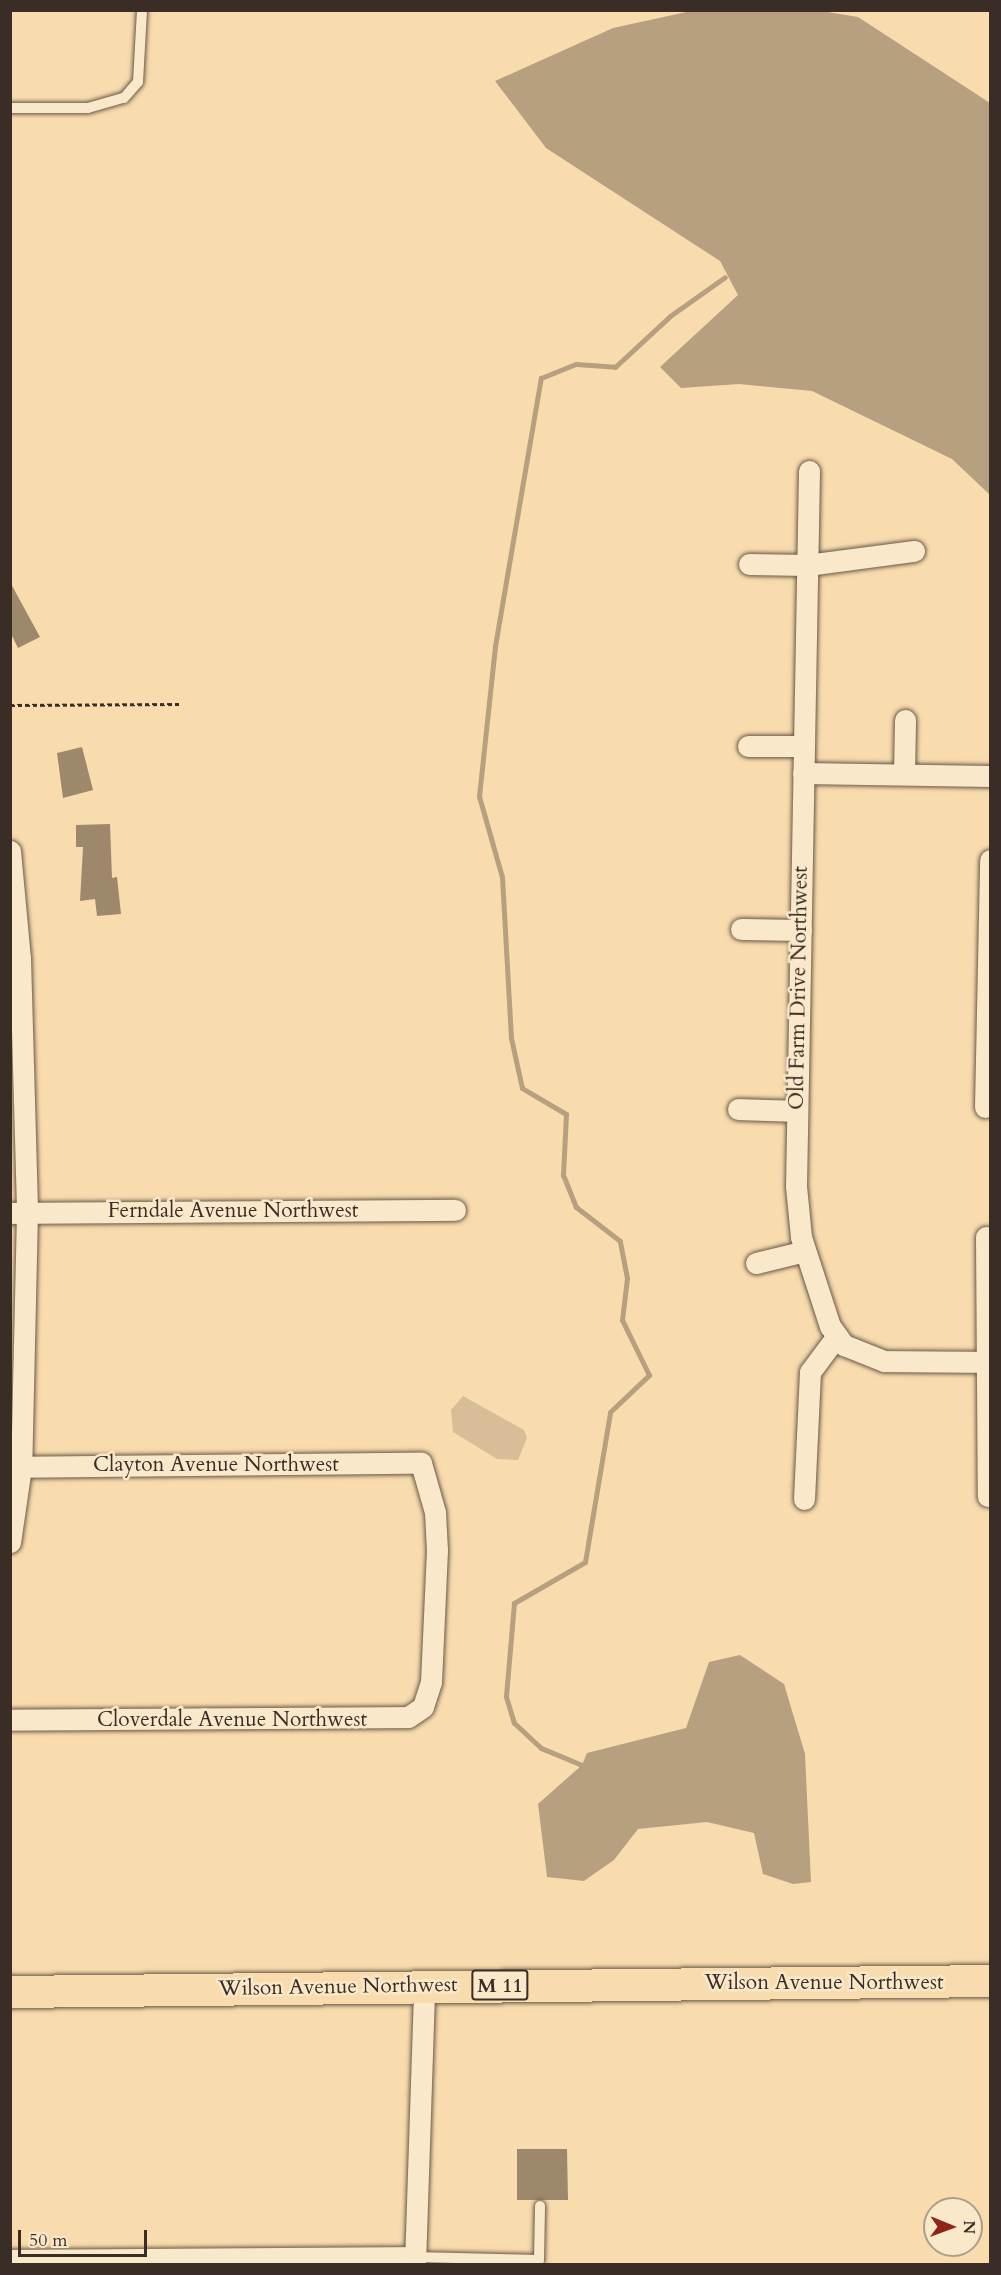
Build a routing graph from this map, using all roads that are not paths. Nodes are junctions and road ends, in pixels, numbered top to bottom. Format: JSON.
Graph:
{"nodes":[{"id":1,"x":142,"y":10,"type":"edge"},
{"id":2,"x":10,"y":108,"type":"edge"},
{"id":3,"x":809,"y":471,"type":"dead end"},
{"id":4,"x":914,"y":551,"type":"dead end"},
{"id":5,"x":749,"y":564,"type":"dead end"},
{"id":6,"x":807,"y":566,"type":"junction"},
{"id":7,"x":905,"y":720,"type":"dead end"},
{"id":8,"x":748,"y":746,"type":"dead end"},
{"id":9,"x":804,"y":746,"type":"junction"},
{"id":10,"x":803,"y":773,"type":"junction"},
{"id":11,"x":904,"y":774,"type":"junction"},
{"id":12,"x":990,"y":776,"type":"edge"},
{"id":13,"x":10,"y":851,"type":"edge"},
{"id":14,"x":990,"y":860,"type":"edge"},
{"id":15,"x":741,"y":929,"type":"dead end"},
{"id":16,"x":801,"y":930,"type":"junction"},
{"id":17,"x":15,"y":958,"type":"edge"},
{"id":18,"x":988,"y":1044,"type":"edge"},
{"id":19,"x":985,"y":1107,"type":"dead end"},
{"id":20,"x":738,"y":1109,"type":"dead end"},
{"id":21,"x":797,"y":1111,"type":"junction"},
{"id":22,"x":455,"y":1210,"type":"dead end"},
{"id":23,"x":19,"y":1213,"type":"edge"},
{"id":24,"x":986,"y":1237,"type":"dead end"},
{"id":25,"x":805,"y":1251,"type":"junction"},
{"id":26,"x":756,"y":1263,"type":"dead end"},
{"id":27,"x":836,"y":1337,"type":"junction"},
{"id":28,"x":989,"y":1362,"type":"edge"},
{"id":29,"x":421,"y":1463,"type":"joint"},
{"id":30,"x":16,"y":1467,"type":"edge"},
{"id":31,"x":988,"y":1496,"type":"dead end"},
{"id":32,"x":804,"y":1499,"type":"dead end"},
{"id":33,"x":10,"y":1542,"type":"edge"},
{"id":34,"x":10,"y":1720,"type":"edge"},
{"id":35,"x":990,"y":1982,"type":"edge"},
{"id":36,"x":424,"y":1986,"type":"junction"},
{"id":37,"x":10,"y":1992,"type":"edge"},
{"id":38,"x":540,"y":2206,"type":"dead end"},
{"id":39,"x":10,"y":2260,"type":"edge"},
{"id":40,"x":415,"y":2261,"type":"edge"}],
"edges":[{"from":1,"to":2,"type":"lane"},
{"from":3,"to":6,"type":"street","name":"Old Farm Drive Northwest"},
{"from":4,"to":6,"type":"street"},
{"from":5,"to":6,"type":"street"},
{"from":6,"to":9,"type":"street","name":"Old Farm Drive Northwest"},
{"from":7,"to":11,"type":"street"},
{"from":8,"to":9,"type":"street"},
{"from":9,"to":10,"type":"street","name":"Old Farm Drive Northwest"},
{"from":10,"to":11,"type":"street"},
{"from":10,"to":16,"type":"street","name":"Old Farm Drive Northwest"},
{"from":11,"to":12,"type":"street"},
{"from":13,"to":17,"type":"street"},
{"from":14,"to":18,"type":"street"},
{"from":15,"to":16,"type":"street"},
{"from":16,"to":21,"type":"street","name":"Old Farm Drive Northwest"},
{"from":17,"to":23,"type":"street"},
{"from":18,"to":19,"type":"street"},
{"from":20,"to":21,"type":"street"},
{"from":21,"to":25,"type":"street","name":"Old Farm Drive Northwest"},
{"from":22,"to":23,"type":"street","name":"Ferndale Avenue Northwest"},
{"from":23,"to":30,"type":"street"},
{"from":24,"to":28,"type":"street"},
{"from":25,"to":26,"type":"street"},
{"from":25,"to":27,"type":"street","name":"Old Farm Drive Northwest"},
{"from":27,"to":28,"type":"street"},
{"from":27,"to":32,"type":"street"},
{"from":28,"to":31,"type":"street"},
{"from":29,"to":30,"type":"street","name":"Clayton Avenue Northwest"},
{"from":29,"to":34,"type":"street","name":"Cloverdale Avenue Northwest"},
{"from":30,"to":33,"type":"street"},
{"from":35,"to":36,"type":"main road","name":"Wilson Avenue Northwest","number":"M 11"},
{"from":36,"to":37,"type":"main road","name":"Wilson Avenue Northwest","number":"M 11"},
{"from":36,"to":40,"type":"street"},
{"from":38,"to":40,"type":"lane"},
{"from":39,"to":40,"type":"street"}]}
